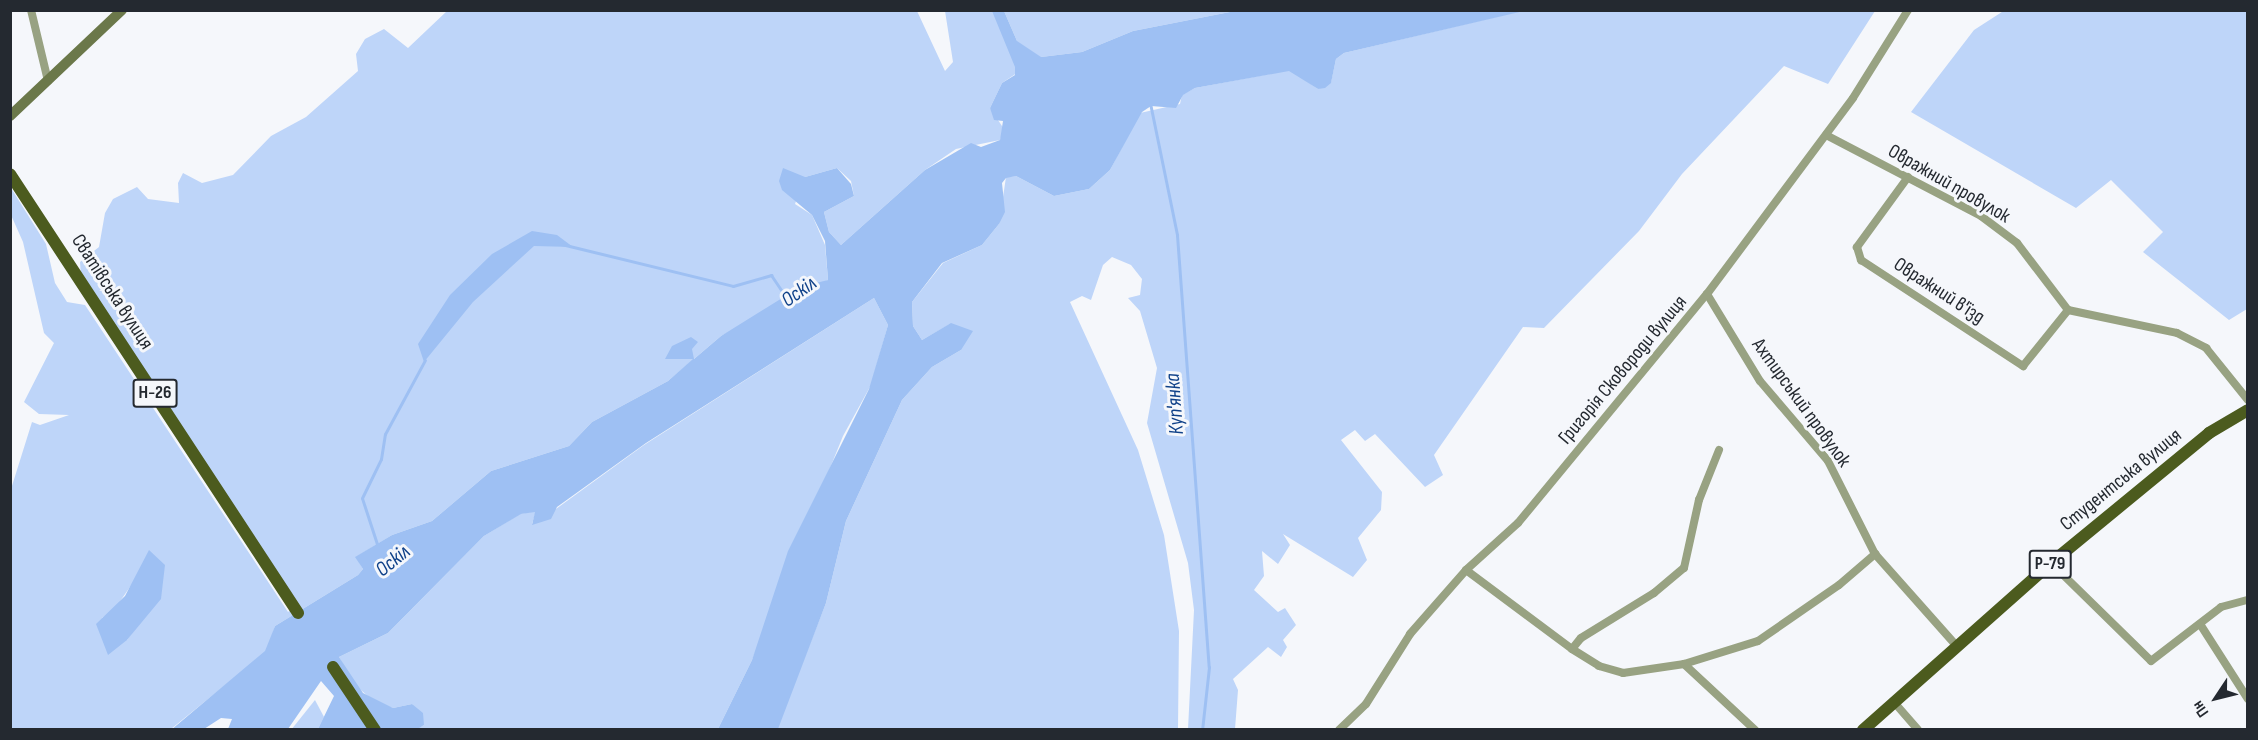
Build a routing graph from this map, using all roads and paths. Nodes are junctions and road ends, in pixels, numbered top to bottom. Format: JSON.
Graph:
{"nodes":[{"id":1,"x":31,"y":10,"type":"edge"},
{"id":2,"x":122,"y":10,"type":"edge"},
{"id":3,"x":1908,"y":10,"type":"edge"},
{"id":4,"x":48,"y":81,"type":"junction"},
{"id":5,"x":10,"y":116,"type":"edge"},
{"id":6,"x":1826,"y":135,"type":"junction"},
{"id":7,"x":10,"y":174,"type":"edge"},
{"id":8,"x":1908,"y":177,"type":"junction"},
{"id":9,"x":1707,"y":294,"type":"junction"},
{"id":10,"x":2068,"y":310,"type":"junction"},
{"id":11,"x":2247,"y":400,"type":"edge"},
{"id":12,"x":2247,"y":410,"type":"edge"},
{"id":13,"x":1719,"y":450,"type":"dead end"},
{"id":14,"x":1875,"y":554,"type":"junction"},
{"id":15,"x":2051,"y":563,"type":"junction"},
{"id":16,"x":1466,"y":570,"type":"junction"},
{"id":17,"x":2247,"y":600,"type":"edge"},
{"id":18,"x":298,"y":613,"type":"dead end"},
{"id":19,"x":2200,"y":624,"type":"junction"},
{"id":20,"x":1954,"y":644,"type":"junction"},
{"id":21,"x":1572,"y":649,"type":"junction"},
{"id":22,"x":1684,"y":663,"type":"junction"},
{"id":23,"x":333,"y":667,"type":"dead end"},
{"id":24,"x":2247,"y":699,"type":"edge"},
{"id":25,"x":1893,"y":701,"type":"junction"},
{"id":26,"x":375,"y":729,"type":"edge"},
{"id":27,"x":1339,"y":729,"type":"edge"},
{"id":28,"x":1755,"y":729,"type":"edge"},
{"id":29,"x":1863,"y":729,"type":"edge"},
{"id":30,"x":1918,"y":729,"type":"edge"}],
"edges":[{"from":1,"to":4,"type":"street"},
{"from":2,"to":4,"type":"street"},
{"from":3,"to":6,"type":"street","name":"Григорія Сковороди вулиця"},
{"from":4,"to":5,"type":"street"},
{"from":6,"to":8,"type":"street","name":"Овражний провулок"},
{"from":6,"to":9,"type":"street","name":"Григорія Сковороди вулиця"},
{"from":7,"to":18,"type":"main road","name":"Сватівська вулиця","number":"Н-26"},
{"from":8,"to":10,"type":"street","name":"Овражний провулок"},
{"from":8,"to":10,"type":"street","name":"Овражний в'їзд"},
{"from":9,"to":14,"type":"street","name":"Ахтирський провулок"},
{"from":9,"to":16,"type":"street","name":"Григорія Сковороди вулиця"},
{"from":10,"to":11,"type":"street"},
{"from":12,"to":15,"type":"main road","name":"Студентська вулиця","number":"Р-79"},
{"from":13,"to":21,"type":"street"},
{"from":14,"to":20,"type":"street","name":"Ахтирський провулок"},
{"from":14,"to":22,"type":"street"},
{"from":15,"to":19,"type":"street"},
{"from":15,"to":20,"type":"main road","name":"Студентська вулиця","number":"Р-79"},
{"from":16,"to":21,"type":"street"},
{"from":16,"to":27,"type":"street","name":"Григорія Сковороди вулиця"},
{"from":17,"to":19,"type":"street"},
{"from":19,"to":24,"type":"street"},
{"from":20,"to":25,"type":"main road","name":"Студентська вулиця","number":"Р-79"},
{"from":21,"to":22,"type":"street"},
{"from":22,"to":28,"type":"street"},
{"from":23,"to":26,"type":"main road"},
{"from":25,"to":29,"type":"main road","name":"Студентська вулиця","number":"Р-79"},
{"from":25,"to":30,"type":"street"}]}
